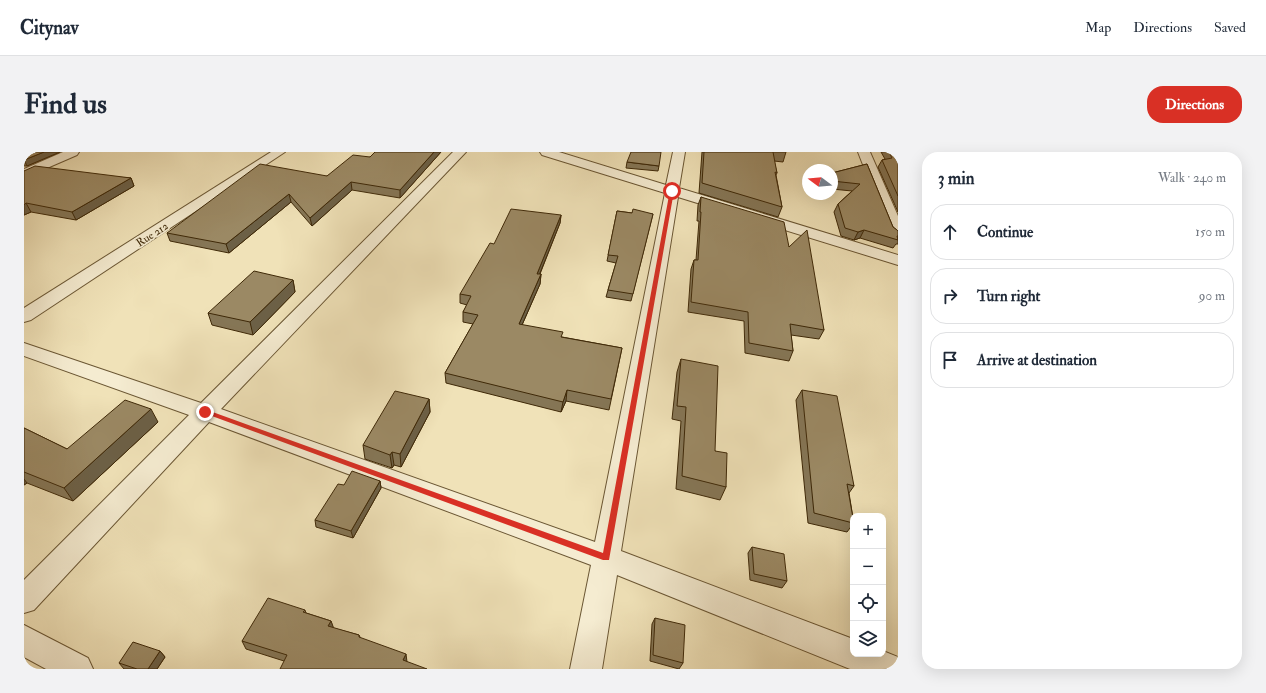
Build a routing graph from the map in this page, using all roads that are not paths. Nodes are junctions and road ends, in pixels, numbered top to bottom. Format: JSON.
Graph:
{"nodes":[{"id":1,"x":73,"y":152,"type":"edge"},
{"id":2,"x":279,"y":152,"type":"edge"},
{"id":3,"x":460,"y":152,"type":"edge"},
{"id":4,"x":546,"y":152,"type":"edge"},
{"id":5,"x":679,"y":152,"type":"edge"},
{"id":6,"x":864,"y":152,"type":"edge"},
{"id":7,"x":24,"y":174,"type":"edge"},
{"id":8,"x":672,"y":191,"type":"junction"},
{"id":9,"x":898,"y":234,"type":"edge"},
{"id":10,"x":898,"y":260,"type":"edge"},
{"id":11,"x":24,"y":316,"type":"edge"},
{"id":12,"x":24,"y":349,"type":"edge"},
{"id":13,"x":205,"y":412,"type":"junction"},
{"id":14,"x":606,"y":558,"type":"junction"},
{"id":15,"x":24,"y":600,"type":"edge"},
{"id":16,"x":24,"y":640,"type":"edge"},
{"id":17,"x":77,"y":669,"type":"edge"},
{"id":18,"x":586,"y":669,"type":"edge"},
{"id":19,"x":889,"y":669,"type":"edge"}],
"edges":[{"from":1,"to":7,"type":"street"},
{"from":2,"to":11,"type":"street","name":"Rue 212"},
{"from":3,"to":13,"type":"street"},
{"from":4,"to":8,"type":"street"},
{"from":5,"to":8,"type":"street"},
{"from":6,"to":9,"type":"street"},
{"from":8,"to":10,"type":"street"},
{"from":8,"to":14,"type":"street"},
{"from":12,"to":13,"type":"street"},
{"from":13,"to":14,"type":"street"},
{"from":13,"to":15,"type":"street"},
{"from":14,"to":18,"type":"street"},
{"from":14,"to":19,"type":"street"},
{"from":16,"to":17,"type":"street"}]}
